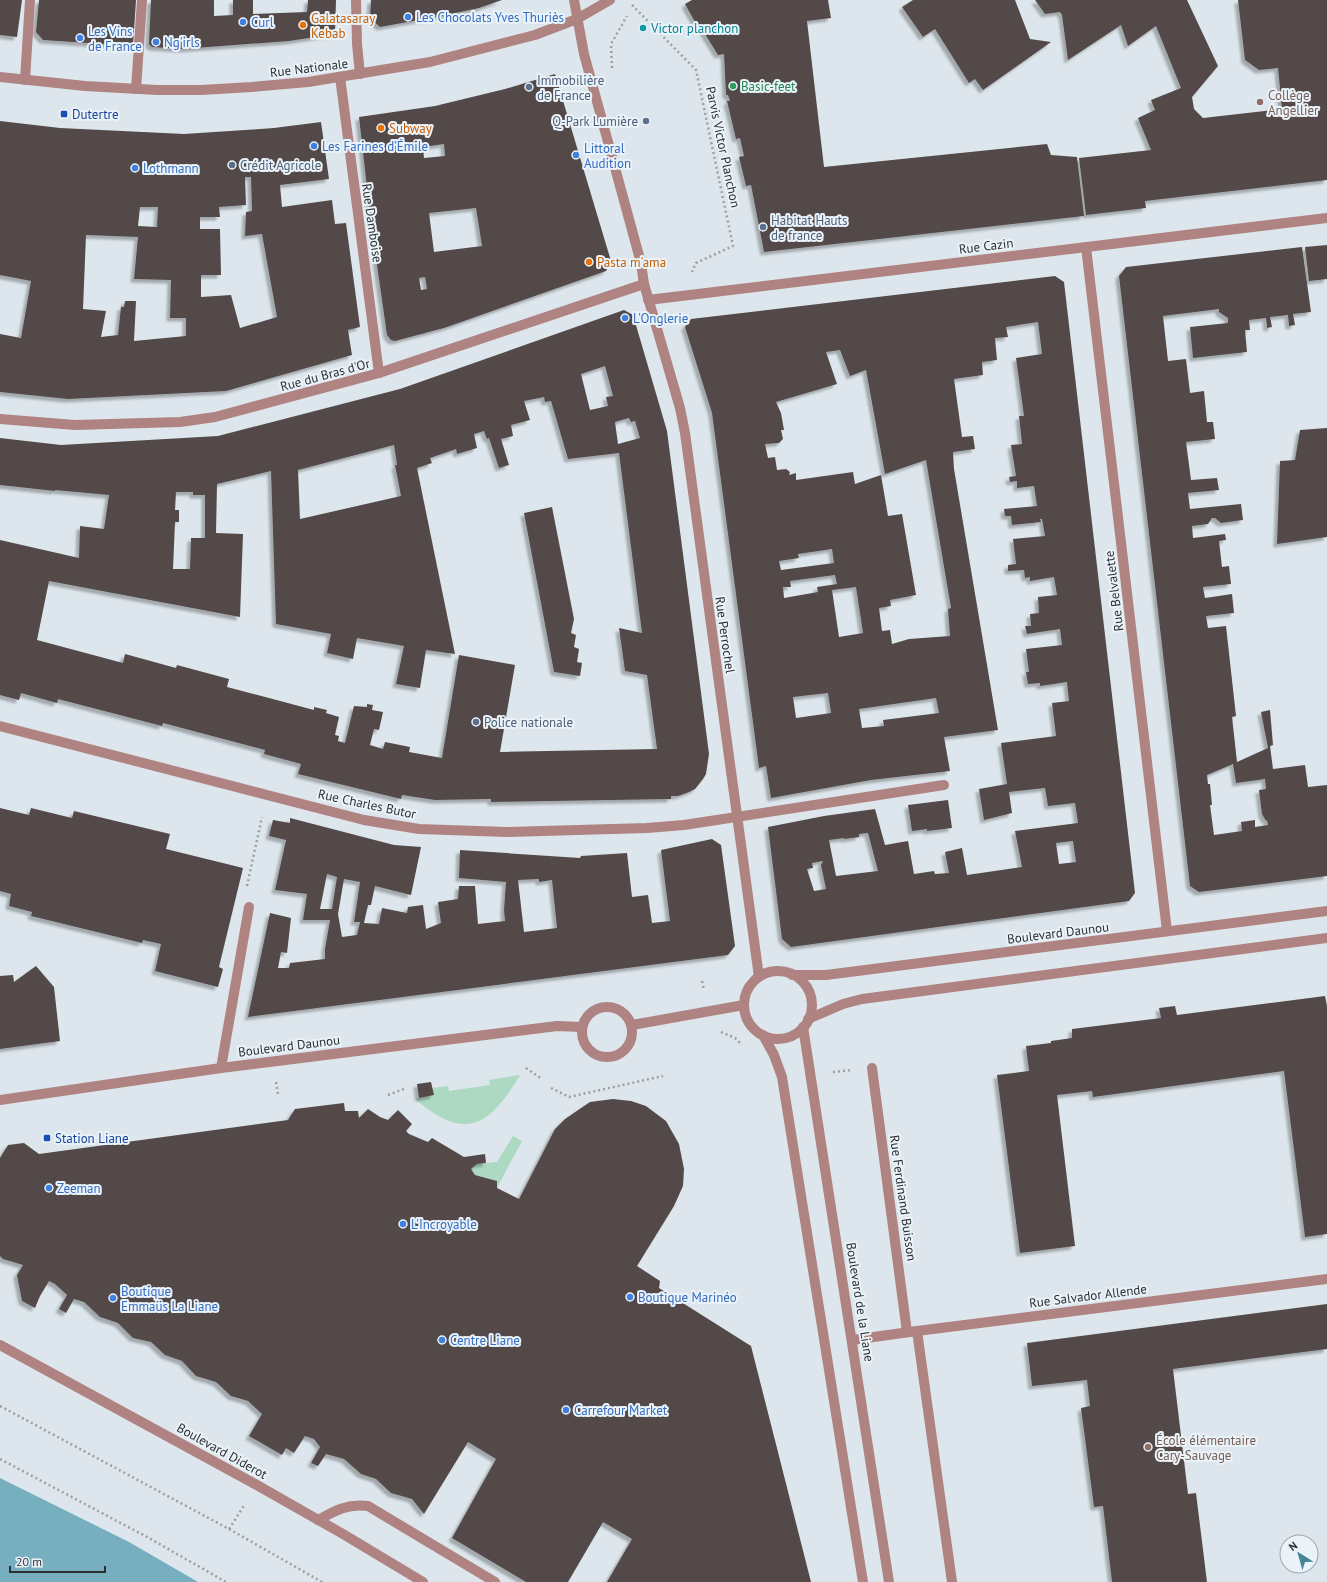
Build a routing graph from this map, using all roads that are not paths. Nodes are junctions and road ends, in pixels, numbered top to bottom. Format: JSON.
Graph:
{"nodes":[{"id":1,"x":30,"y":0,"type":"edge"},
{"id":2,"x":142,"y":0,"type":"edge"},
{"id":3,"x":356,"y":0,"type":"edge"},
{"id":4,"x":574,"y":0,"type":"edge"},
{"id":5,"x":610,"y":0,"type":"edge"},
{"id":6,"x":577,"y":19,"type":"junction"},
{"id":7,"x":360,"y":74,"type":"junction"},
{"id":8,"x":0,"y":77,"type":"edge"},
{"id":9,"x":340,"y":77,"type":"junction"},
{"id":10,"x":25,"y":80,"type":"junction"},
{"id":11,"x":136,"y":89,"type":"junction"},
{"id":12,"x":1327,"y":218,"type":"edge"},
{"id":13,"x":1086,"y":247,"type":"junction"},
{"id":14,"x":644,"y":284,"type":"junction"},
{"id":15,"x":648,"y":300,"type":"junction"},
{"id":16,"x":379,"y":373,"type":"junction"},
{"id":17,"x":0,"y":419,"type":"edge"},
{"id":18,"x":0,"y":726,"type":"edge"},
{"id":19,"x":944,"y":786,"type":"dead end"},
{"id":20,"x":737,"y":817,"type":"junction"},
{"id":21,"x":250,"y":907,"type":"dead end"},
{"id":22,"x":1327,"y":911,"type":"edge"},
{"id":23,"x":1168,"y":931,"type":"junction"},
{"id":24,"x":1327,"y":938,"type":"edge"},
{"id":25,"x":792,"y":975,"type":"junction"},
{"id":26,"x":759,"y":977,"type":"junction"},
{"id":27,"x":744,"y":1005,"type":"junction"},
{"id":28,"x":806,"y":1023,"type":"junction"},
{"id":29,"x":632,"y":1025,"type":"junction"},
{"id":30,"x":582,"y":1027,"type":"junction"},
{"id":31,"x":763,"y":1035,"type":"junction"},
{"id":32,"x":221,"y":1068,"type":"junction"},
{"id":33,"x":872,"y":1068,"type":"dead end"},
{"id":34,"x":0,"y":1100,"type":"edge"},
{"id":35,"x":1327,"y":1279,"type":"edge"},
{"id":36,"x":912,"y":1331,"type":"junction"},
{"id":37,"x":852,"y":1340,"type":"junction"},
{"id":38,"x":2,"y":1346,"type":"edge"},
{"id":39,"x":318,"y":1520,"type":"junction"},
{"id":40,"x":423,"y":1582,"type":"edge"},
{"id":41,"x":495,"y":1582,"type":"edge"},
{"id":42,"x":862,"y":1582,"type":"edge"},
{"id":43,"x":889,"y":1582,"type":"edge"},
{"id":44,"x":952,"y":1582,"type":"edge"}],
"edges":[{"from":1,"to":10,"type":"street"},
{"from":2,"to":11,"type":"street"},
{"from":3,"to":7,"type":"street"},
{"from":4,"to":6,"type":"street","name":"Rue Perrochel"},
{"from":5,"to":6,"type":"street","name":"Rue Nationale"},
{"from":6,"to":7,"type":"street","name":"Rue Nationale"},
{"from":6,"to":14,"type":"street","name":"Rue Perrochel"},
{"from":7,"to":9,"type":"street","name":"Rue Nationale"},
{"from":8,"to":10,"type":"street","name":"Rue Nationale"},
{"from":9,"to":11,"type":"street","name":"Rue Nationale"},
{"from":9,"to":16,"type":"street","name":"Rue Damboise"},
{"from":10,"to":11,"type":"street","name":"Rue Nationale"},
{"from":12,"to":13,"type":"street","name":"Rue Cazin"},
{"from":13,"to":15,"type":"street","name":"Rue Cazin"},
{"from":13,"to":23,"type":"street","name":"Rue Belvalette"},
{"from":14,"to":15,"type":"street","name":"Rue Perrochel"},
{"from":14,"to":16,"type":"street","name":"Rue du Bras d'Or"},
{"from":15,"to":20,"type":"street","name":"Rue Perrochel"},
{"from":16,"to":17,"type":"street","name":"Rue du Bras d'Or"},
{"from":18,"to":20,"type":"street","name":"Rue Charles Butor"},
{"from":19,"to":20,"type":"street","name":"Rue Charles Butor"},
{"from":20,"to":26,"type":"street","name":"Rue Perrochel"},
{"from":21,"to":32,"type":"street"},
{"from":22,"to":23,"type":"street","name":"Boulevard Daunou"},
{"from":23,"to":25,"type":"street","name":"Boulevard Daunou"},
{"from":24,"to":28,"type":"street"},
{"from":25,"to":26,"type":"street"},
{"from":25,"to":28,"type":"street"},
{"from":26,"to":27,"type":"street"},
{"from":27,"to":29,"type":"street"},
{"from":27,"to":31,"type":"street"},
{"from":28,"to":31,"type":"street"},
{"from":28,"to":37,"type":"street","name":"Boulevard de la Liane"},
{"from":29,"to":30,"type":"street"},
{"from":29,"to":30,"type":"street"},
{"from":30,"to":32,"type":"street","name":"Boulevard Daunou"},
{"from":31,"to":42,"type":"street"},
{"from":32,"to":34,"type":"street","name":"Boulevard Daunou"},
{"from":33,"to":36,"type":"street","name":"Rue Ferdinand Buisson"},
{"from":35,"to":36,"type":"street","name":"Rue Salvador Allende"},
{"from":36,"to":37,"type":"street","name":"Rue Salvador Allende"},
{"from":36,"to":44,"type":"street","name":"Rue Ferdinand Buisson"},
{"from":37,"to":43,"type":"street","name":"Boulevard de la Liane"},
{"from":38,"to":39,"type":"street","name":"Boulevard Diderot"},
{"from":39,"to":40,"type":"street","name":"Boulevard Diderot"},
{"from":39,"to":41,"type":"street"}]}
